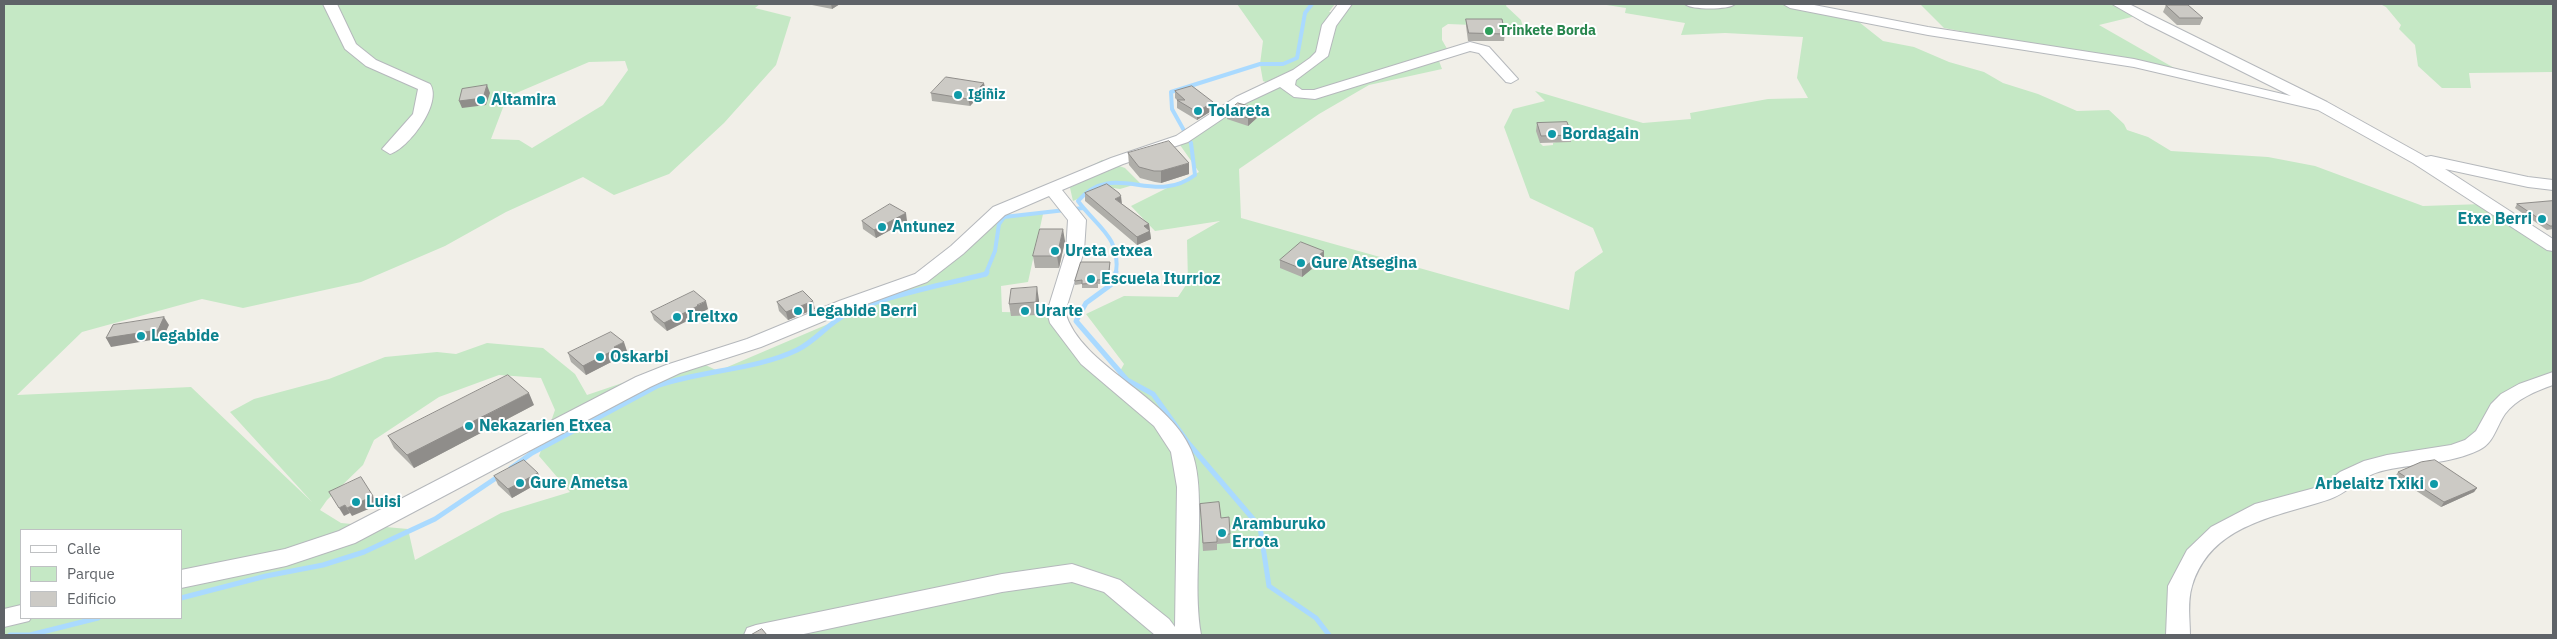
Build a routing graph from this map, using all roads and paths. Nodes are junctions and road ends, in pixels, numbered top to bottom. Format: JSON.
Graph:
{"nodes":[{"id":1,"x":330,"y":4,"type":"edge"},
{"id":2,"x":1345,"y":4,"type":"edge"},
{"id":3,"x":1692,"y":4,"type":"edge"},
{"id":4,"x":1728,"y":4,"type":"edge"},
{"id":5,"x":1790,"y":4,"type":"edge"},
{"id":6,"x":2119,"y":4,"type":"edge"},
{"id":7,"x":1289,"y":77,"type":"junction"},
{"id":8,"x":1511,"y":79,"type":"dead end"},
{"id":9,"x":2322,"y":105,"type":"junction"},
{"id":10,"x":1189,"y":136,"type":"joint"},
{"id":11,"x":390,"y":149,"type":"dead end"},
{"id":12,"x":2415,"y":157,"type":"junction"},
{"id":13,"x":2553,"y":185,"type":"edge"},
{"id":14,"x":1056,"y":194,"type":"junction"},
{"id":15,"x":2553,"y":246,"type":"edge"},
{"id":16,"x":2553,"y":378,"type":"edge"},
{"id":17,"x":182,"y":579,"type":"edge"},
{"id":18,"x":20,"y":614,"type":"edge"},
{"id":19,"x":4,"y":618,"type":"edge"},
{"id":20,"x":756,"y":635,"type":"edge"},
{"id":21,"x":1168,"y":635,"type":"edge"},
{"id":22,"x":1188,"y":635,"type":"edge"},
{"id":23,"x":2178,"y":635,"type":"edge"}],
"edges":[{"from":1,"to":11,"type":"street"},
{"from":2,"to":7,"type":"street"},
{"from":3,"to":4,"type":"street"},
{"from":5,"to":9,"type":"street"},
{"from":6,"to":9,"type":"street"},
{"from":7,"to":8,"type":"street"},
{"from":7,"to":10,"type":"street"},
{"from":9,"to":12,"type":"street"},
{"from":10,"to":14,"type":"street"},
{"from":12,"to":13,"type":"street"},
{"from":12,"to":15,"type":"street"},
{"from":14,"to":17,"type":"street"},
{"from":14,"to":22,"type":"street"},
{"from":16,"to":23,"type":"street"},
{"from":18,"to":19,"type":"street"},
{"from":20,"to":21,"type":"street"}]}
